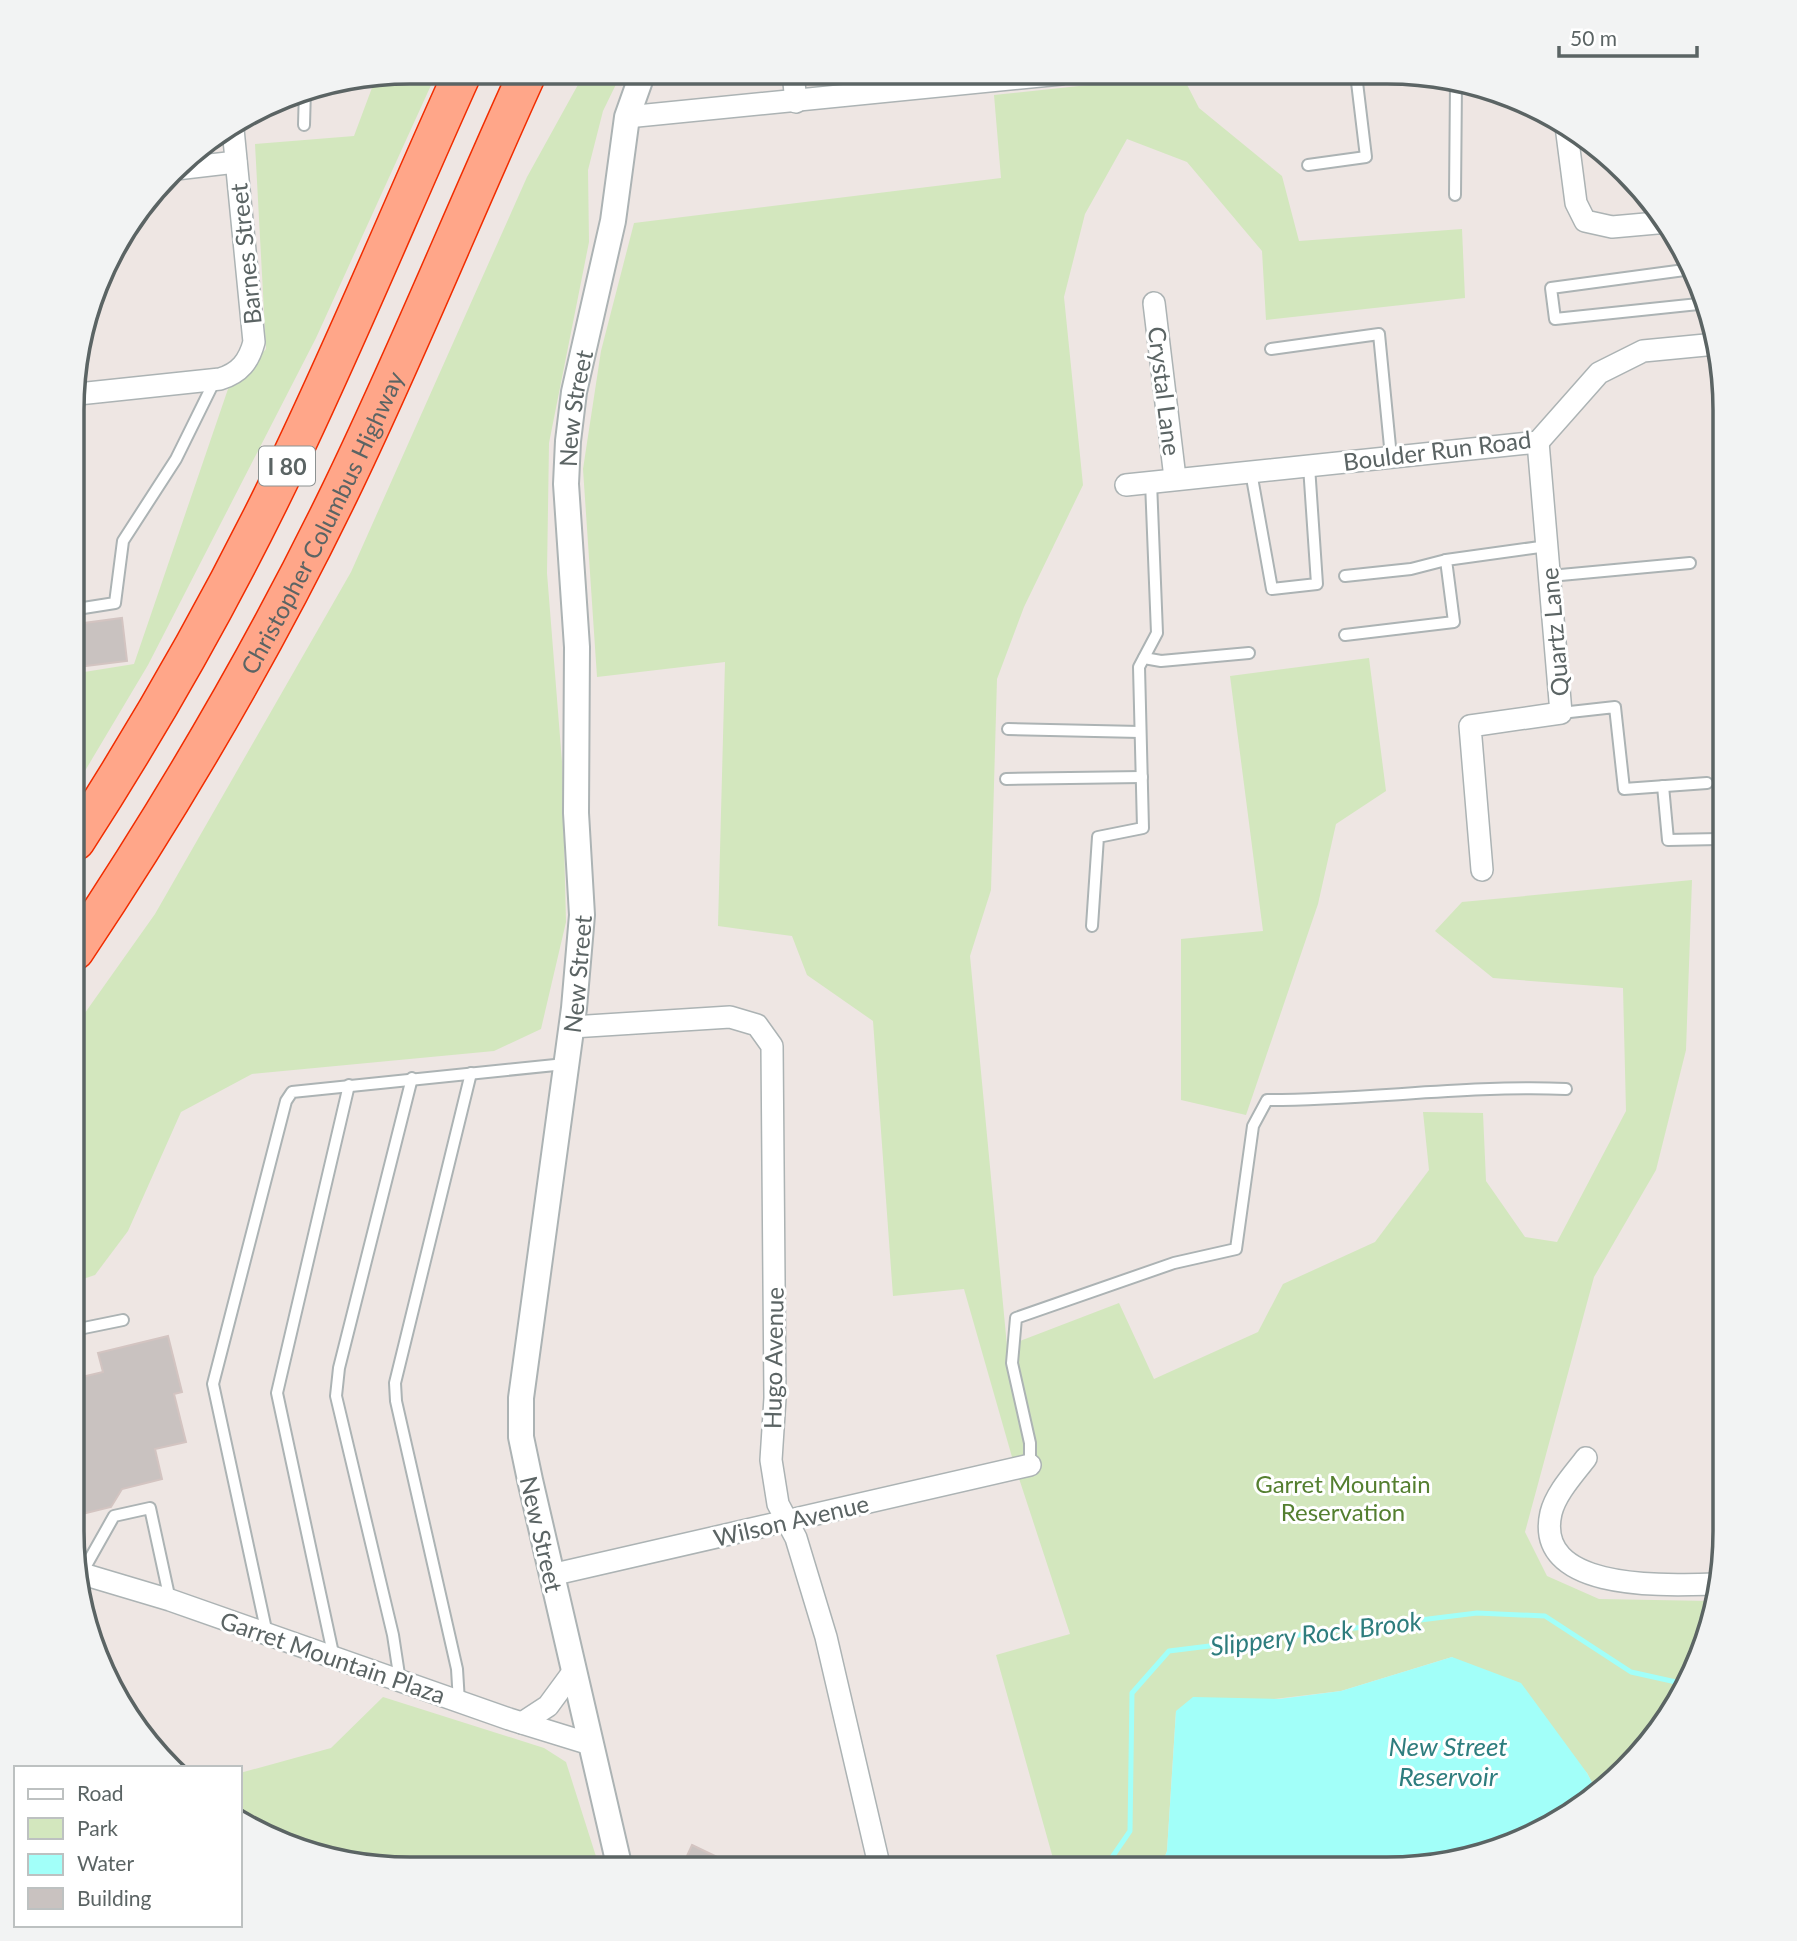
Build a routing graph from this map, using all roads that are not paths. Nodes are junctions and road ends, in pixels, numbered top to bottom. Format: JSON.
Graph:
{"nodes":[{"id":1,"x":458,"y":84,"type":"edge"},
{"id":2,"x":523,"y":84,"type":"edge"},
{"id":3,"x":639,"y":84,"type":"edge"},
{"id":4,"x":794,"y":84,"type":"edge"},
{"id":5,"x":966,"y":84,"type":"edge"},
{"id":6,"x":1357,"y":84,"type":"edge"},
{"id":7,"x":1455,"y":91,"type":"edge"},
{"id":8,"x":305,"y":101,"type":"edge"},
{"id":9,"x":796,"y":102,"type":"junction"},
{"id":10,"x":627,"y":117,"type":"junction"},
{"id":11,"x":304,"y":125,"type":"dead end"},
{"id":12,"x":234,"y":136,"type":"edge"},
{"id":13,"x":1568,"y":139,"type":"edge"},
{"id":14,"x":236,"y":162,"type":"junction"},
{"id":15,"x":1308,"y":165,"type":"dead end"},
{"id":16,"x":193,"y":167,"type":"edge"},
{"id":17,"x":1455,"y":195,"type":"dead end"},
{"id":18,"x":1654,"y":223,"type":"edge"},
{"id":19,"x":1681,"y":270,"type":"edge"},
{"id":20,"x":1154,"y":303,"type":"dead end"},
{"id":21,"x":1696,"y":304,"type":"edge"},
{"id":22,"x":1707,"y":345,"type":"edge"},
{"id":23,"x":1271,"y":349,"type":"dead end"},
{"id":24,"x":206,"y":380,"type":"junction"},
{"id":25,"x":85,"y":393,"type":"edge"},
{"id":26,"x":1538,"y":442,"type":"junction"},
{"id":27,"x":1391,"y":457,"type":"junction"},
{"id":28,"x":1309,"y":466,"type":"junction"},
{"id":29,"x":1251,"y":471,"type":"junction"},
{"id":30,"x":1175,"y":478,"type":"junction"},
{"id":31,"x":1152,"y":482,"type":"junction"},
{"id":32,"x":1126,"y":485,"type":"dead end"},
{"id":33,"x":1547,"y":546,"type":"junction"},
{"id":34,"x":1446,"y":559,"type":"junction"},
{"id":35,"x":1690,"y":563,"type":"dead end"},
{"id":36,"x":1345,"y":576,"type":"dead end"},
{"id":37,"x":1550,"y":576,"type":"junction"},
{"id":38,"x":84,"y":608,"type":"edge"},
{"id":39,"x":1345,"y":635,"type":"dead end"},
{"id":40,"x":1249,"y":653,"type":"dead end"},
{"id":41,"x":1144,"y":658,"type":"junction"},
{"id":42,"x":1562,"y":713,"type":"junction"},
{"id":43,"x":1009,"y":729,"type":"dead end"},
{"id":44,"x":1140,"y":732,"type":"junction"},
{"id":45,"x":1142,"y":778,"type":"junction"},
{"id":46,"x":1006,"y":779,"type":"dead end"},
{"id":47,"x":1707,"y":783,"type":"dead end"},
{"id":48,"x":1663,"y":786,"type":"junction"},
{"id":49,"x":84,"y":828,"type":"edge"},
{"id":50,"x":1713,"y":839,"type":"edge"},
{"id":51,"x":1482,"y":870,"type":"dead end"},
{"id":52,"x":1092,"y":926,"type":"dead end"},
{"id":53,"x":84,"y":937,"type":"edge"},
{"id":54,"x":572,"y":1027,"type":"junction"},
{"id":55,"x":566,"y":1064,"type":"junction"},
{"id":56,"x":471,"y":1073,"type":"junction"},
{"id":57,"x":412,"y":1079,"type":"junction"},
{"id":58,"x":349,"y":1085,"type":"junction"},
{"id":59,"x":1566,"y":1089,"type":"dead end"},
{"id":60,"x":123,"y":1320,"type":"dead end"},
{"id":61,"x":84,"y":1328,"type":"edge"},
{"id":62,"x":1586,"y":1458,"type":"dead end"},
{"id":63,"x":1030,"y":1465,"type":"joint"},
{"id":64,"x":787,"y":1521,"type":"junction"},
{"id":65,"x":86,"y":1562,"type":"edge"},
{"id":66,"x":87,"y":1573,"type":"edge"},
{"id":67,"x":551,"y":1575,"type":"junction"},
{"id":68,"x":1709,"y":1584,"type":"edge"},
{"id":69,"x":170,"y":1600,"type":"junction"},
{"id":70,"x":267,"y":1634,"type":"junction"},
{"id":71,"x":334,"y":1658,"type":"junction"},
{"id":72,"x":573,"y":1672,"type":"junction"},
{"id":73,"x":400,"y":1681,"type":"junction"},
{"id":74,"x":459,"y":1702,"type":"junction"},
{"id":75,"x":522,"y":1723,"type":"junction"},
{"id":76,"x":590,"y":1744,"type":"junction"},
{"id":77,"x":617,"y":1857,"type":"edge"},
{"id":78,"x":877,"y":1857,"type":"edge"}],
"edges":[{"from":1,"to":49,"type":"highway","number":"I 80"},
{"from":2,"to":53,"type":"highway","name":"Christopher Columbus Highway","number":"I 80"},
{"from":3,"to":10,"type":"street","name":"New Street"},
{"from":4,"to":9,"type":"street"},
{"from":5,"to":9,"type":"street"},
{"from":6,"to":15,"type":"lane"},
{"from":7,"to":17,"type":"lane"},
{"from":8,"to":11,"type":"lane"},
{"from":9,"to":10,"type":"street"},
{"from":10,"to":54,"type":"street","name":"New Street"},
{"from":12,"to":14,"type":"street","name":"Barnes Street"},
{"from":13,"to":18,"type":"street"},
{"from":14,"to":16,"type":"street"},
{"from":14,"to":24,"type":"street","name":"Barnes Street"},
{"from":19,"to":21,"type":"lane"},
{"from":20,"to":30,"type":"street","name":"Crystal Lane"},
{"from":22,"to":26,"type":"street","name":"Boulder Run Road"},
{"from":23,"to":27,"type":"lane"},
{"from":24,"to":25,"type":"street"},
{"from":24,"to":38,"type":"lane"},
{"from":26,"to":27,"type":"street","name":"Boulder Run Road"},
{"from":26,"to":33,"type":"street","name":"Quartz Lane"},
{"from":27,"to":28,"type":"street","name":"Boulder Run Road"},
{"from":28,"to":29,"type":"street","name":"Boulder Run Road"},
{"from":28,"to":29,"type":"lane"},
{"from":29,"to":30,"type":"street","name":"Boulder Run Road"},
{"from":30,"to":31,"type":"street","name":"Boulder Run Road"},
{"from":31,"to":32,"type":"street","name":"Boulder Run Road"},
{"from":31,"to":41,"type":"lane"},
{"from":33,"to":34,"type":"lane"},
{"from":33,"to":37,"type":"street","name":"Quartz Lane"},
{"from":34,"to":36,"type":"lane"},
{"from":34,"to":39,"type":"lane"},
{"from":35,"to":37,"type":"lane"},
{"from":37,"to":42,"type":"street","name":"Quartz Lane"},
{"from":40,"to":41,"type":"lane"},
{"from":41,"to":44,"type":"lane"},
{"from":42,"to":48,"type":"lane"},
{"from":42,"to":51,"type":"street","name":"Quartz Lane"},
{"from":43,"to":44,"type":"lane"},
{"from":44,"to":45,"type":"lane"},
{"from":45,"to":46,"type":"lane"},
{"from":45,"to":52,"type":"lane"},
{"from":47,"to":48,"type":"lane"},
{"from":48,"to":50,"type":"lane"},
{"from":54,"to":55,"type":"street","name":"New Street"},
{"from":54,"to":64,"type":"street","name":"Hugo Avenue"},
{"from":55,"to":56,"type":"lane"},
{"from":55,"to":67,"type":"street","name":"New Street"},
{"from":56,"to":57,"type":"lane"},
{"from":56,"to":74,"type":"lane"},
{"from":57,"to":58,"type":"lane"},
{"from":57,"to":73,"type":"lane"},
{"from":58,"to":70,"type":"lane"},
{"from":58,"to":71,"type":"lane"},
{"from":59,"to":63,"type":"lane"},
{"from":60,"to":61,"type":"lane"},
{"from":62,"to":68,"type":"street"},
{"from":63,"to":64,"type":"street","name":"Wilson Avenue"},
{"from":64,"to":67,"type":"street","name":"Wilson Avenue"},
{"from":64,"to":78,"type":"street","name":"Hugo Avenue"},
{"from":65,"to":69,"type":"lane"},
{"from":66,"to":69,"type":"street","name":"Garret Mountain Plaza"},
{"from":67,"to":72,"type":"street","name":"New Street"},
{"from":69,"to":70,"type":"street","name":"Garret Mountain Plaza"},
{"from":70,"to":71,"type":"street","name":"Garret Mountain Plaza"},
{"from":71,"to":73,"type":"street","name":"Garret Mountain Plaza"},
{"from":72,"to":75,"type":"street"},
{"from":72,"to":76,"type":"street","name":"New Street"},
{"from":73,"to":74,"type":"street","name":"Garret Mountain Plaza"},
{"from":74,"to":75,"type":"street","name":"Garret Mountain Plaza"},
{"from":75,"to":76,"type":"street","name":"Garret Mountain Plaza"},
{"from":76,"to":77,"type":"street","name":"New Street"}]}
